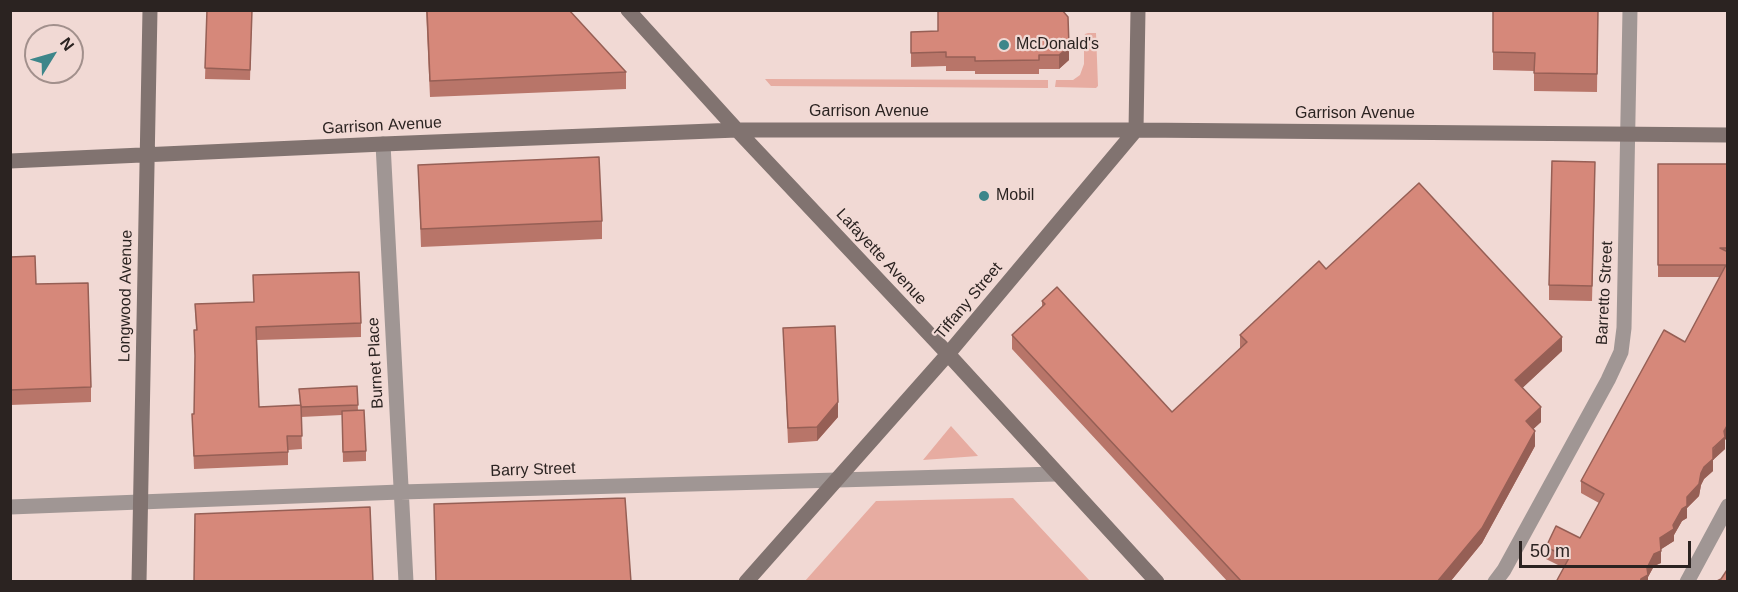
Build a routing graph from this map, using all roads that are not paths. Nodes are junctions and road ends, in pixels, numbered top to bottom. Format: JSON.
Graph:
{"nodes":[{"id":1,"x":150,"y":10,"type":"edge"},
{"id":2,"x":628,"y":10,"type":"edge"},
{"id":3,"x":1138,"y":10,"type":"edge"},
{"id":4,"x":1630,"y":10,"type":"edge"},
{"id":5,"x":737,"y":130,"type":"junction"},
{"id":6,"x":1136,"y":130,"type":"junction"},
{"id":7,"x":1627,"y":134,"type":"junction"},
{"id":8,"x":1728,"y":135,"type":"edge"},
{"id":9,"x":383,"y":144,"type":"junction"},
{"id":10,"x":146,"y":156,"type":"junction"},
{"id":11,"x":10,"y":161,"type":"edge"},
{"id":12,"x":948,"y":354,"type":"junction"},
{"id":13,"x":1056,"y":474,"type":"junction"},
{"id":14,"x":836,"y":480,"type":"junction"},
{"id":15,"x":400,"y":492,"type":"junction"},
{"id":16,"x":140,"y":503,"type":"junction"},
{"id":17,"x":1728,"y":506,"type":"edge"},
{"id":18,"x":10,"y":507,"type":"edge"},
{"id":19,"x":139,"y":582,"type":"edge"},
{"id":20,"x":406,"y":582,"type":"edge"},
{"id":21,"x":746,"y":582,"type":"edge"},
{"id":22,"x":1156,"y":582,"type":"edge"},
{"id":23,"x":1495,"y":582,"type":"edge"},
{"id":24,"x":1687,"y":582,"type":"edge"}],
"edges":[{"from":1,"to":10,"type":"main road","name":"Longwood Avenue"},
{"from":2,"to":5,"type":"main road","name":"Lafayette Avenue"},
{"from":3,"to":6,"type":"main road"},
{"from":4,"to":7,"type":"street","name":"Barretto Street"},
{"from":5,"to":6,"type":"main road","name":"Garrison Avenue"},
{"from":5,"to":9,"type":"main road","name":"Garrison Avenue"},
{"from":5,"to":12,"type":"main road","name":"Lafayette Avenue"},
{"from":6,"to":7,"type":"main road","name":"Garrison Avenue"},
{"from":6,"to":12,"type":"main road","name":"Tiffany Street"},
{"from":7,"to":8,"type":"main road","name":"Garrison Avenue"},
{"from":7,"to":23,"type":"street","name":"Barretto Street"},
{"from":9,"to":10,"type":"main road","name":"Garrison Avenue"},
{"from":9,"to":15,"type":"street","name":"Burnet Place"},
{"from":10,"to":11,"type":"main road","name":"Garrison Avenue"},
{"from":10,"to":16,"type":"main road","name":"Longwood Avenue"},
{"from":12,"to":13,"type":"main road","name":"Lafayette Avenue"},
{"from":12,"to":14,"type":"main road","name":"Tiffany Street"},
{"from":13,"to":14,"type":"street","name":"Barry Street"},
{"from":13,"to":22,"type":"main road","name":"Lafayette Avenue"},
{"from":14,"to":15,"type":"street","name":"Barry Street"},
{"from":14,"to":21,"type":"main road","name":"Tiffany Street"},
{"from":15,"to":16,"type":"street","name":"Barry Street"},
{"from":15,"to":20,"type":"street","name":"Burnet Place"},
{"from":16,"to":18,"type":"street","name":"Barry Street"},
{"from":16,"to":19,"type":"main road","name":"Longwood Avenue"},
{"from":17,"to":24,"type":"street"}]}
